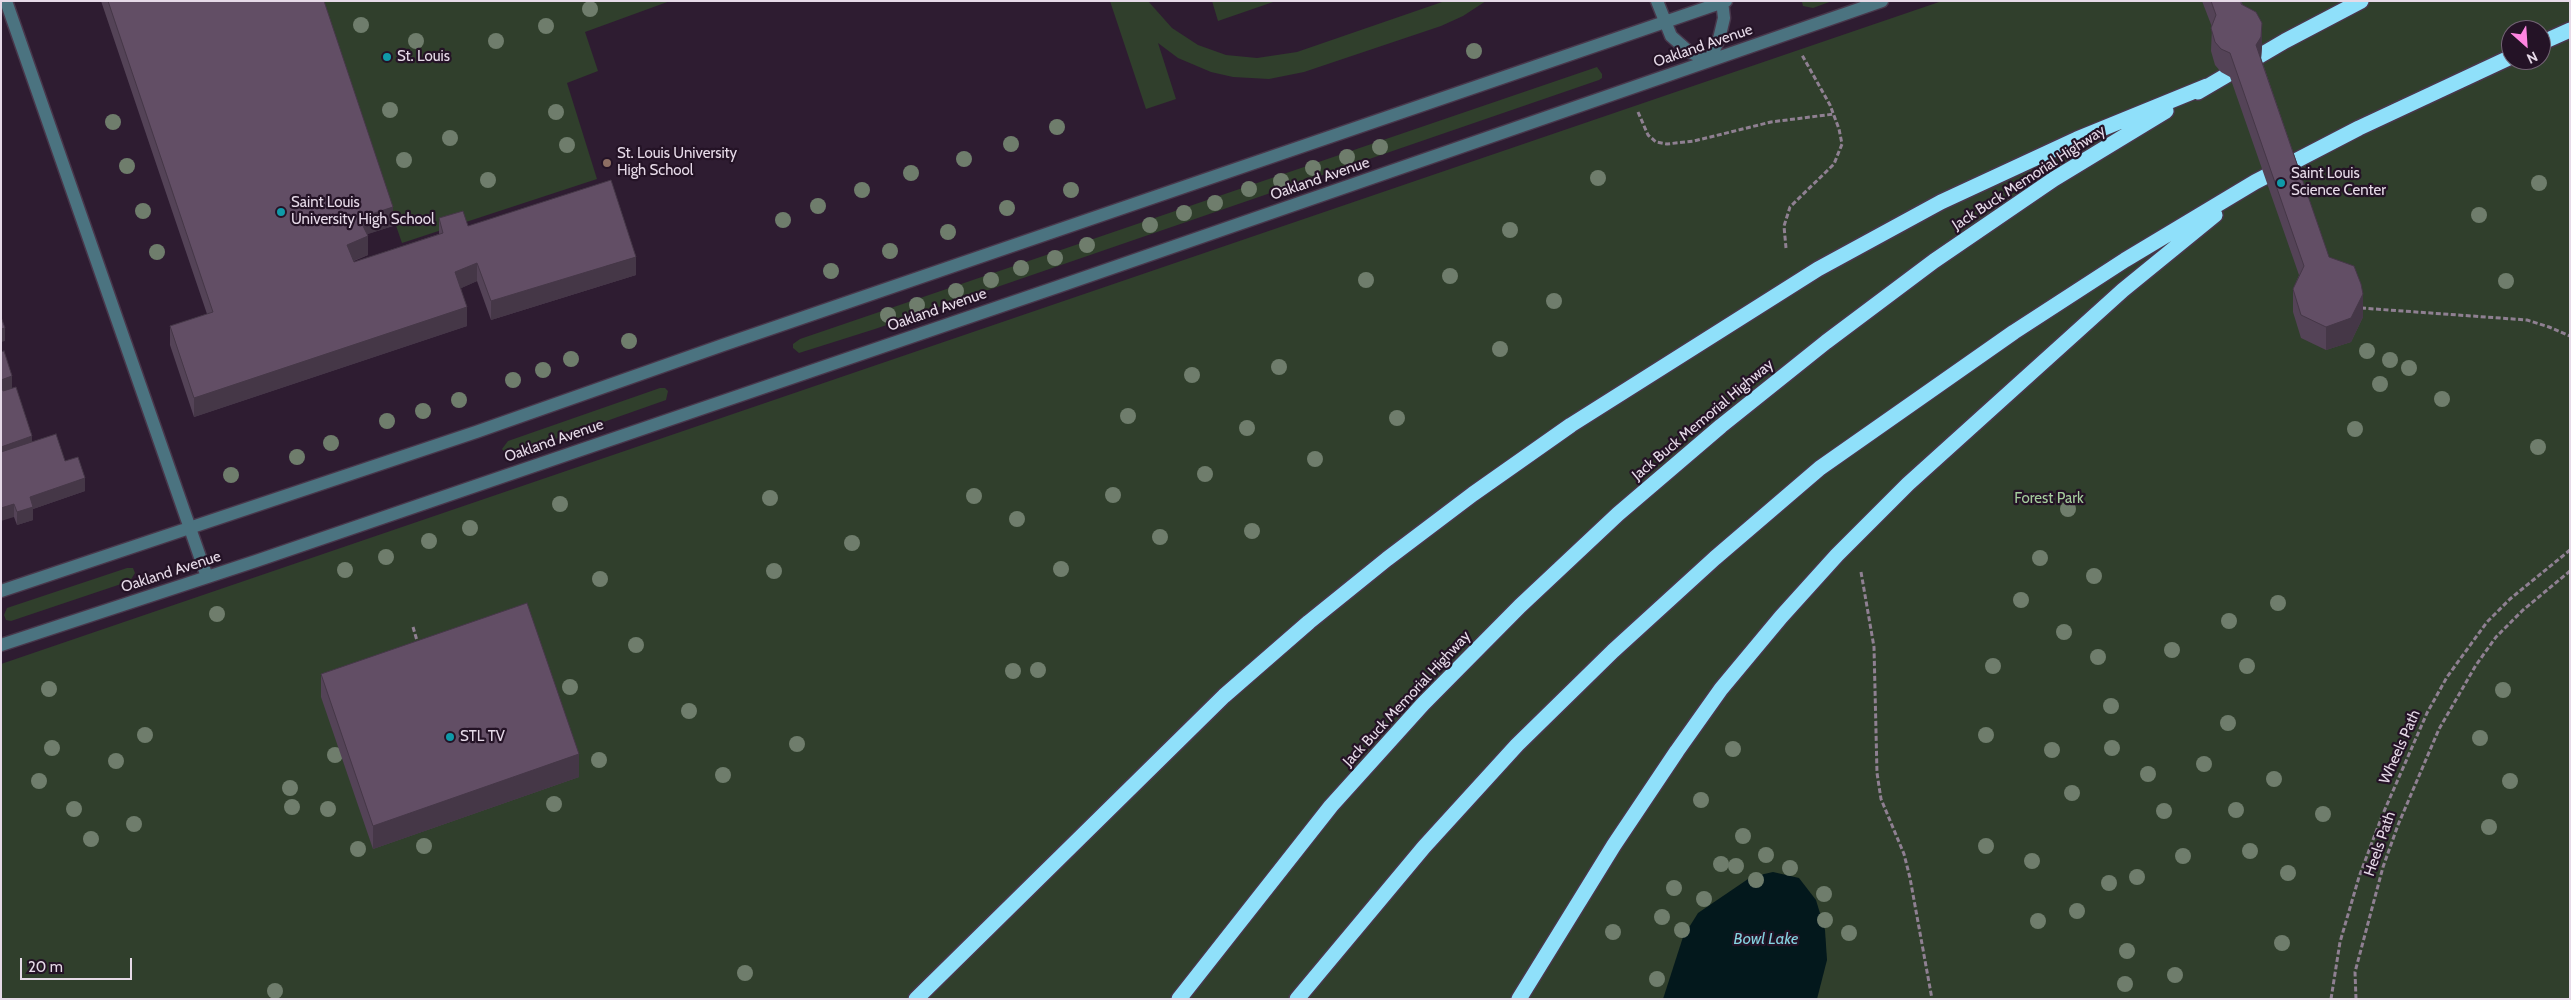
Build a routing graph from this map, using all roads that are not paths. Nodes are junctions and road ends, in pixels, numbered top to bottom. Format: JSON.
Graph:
{"nodes":[{"id":1,"x":6,"y":1,"type":"edge"},
{"id":2,"x":1657,"y":1,"type":"edge"},
{"id":3,"x":1882,"y":1,"type":"edge"},
{"id":4,"x":2362,"y":1,"type":"edge"},
{"id":5,"x":1723,"y":2,"type":"edge"},
{"id":6,"x":1664,"y":22,"type":"junction"},
{"id":7,"x":2570,"y":30,"type":"edge"},
{"id":8,"x":2551,"y":39,"type":"edge"},
{"id":9,"x":1709,"y":61,"type":"junction"},
{"id":10,"x":2501,"y":61,"type":"edge"},
{"id":11,"x":2207,"y":86,"type":"junction"},
{"id":12,"x":2255,"y":182,"type":"junction"},
{"id":13,"x":191,"y":528,"type":"junction"},
{"id":14,"x":207,"y":577,"type":"junction"},
{"id":15,"x":1,"y":591,"type":"edge"},
{"id":16,"x":1,"y":645,"type":"edge"},
{"id":17,"x":916,"y":999,"type":"edge"},
{"id":18,"x":1179,"y":999,"type":"edge"},
{"id":19,"x":1297,"y":999,"type":"edge"},
{"id":20,"x":1519,"y":999,"type":"edge"}],
"edges":[{"from":1,"to":13,"type":"street"},
{"from":2,"to":6,"type":"street"},
{"from":3,"to":9,"type":"street","name":"Oakland Avenue"},
{"from":4,"to":11,"type":"highway","name":"Jack Buck Memorial Highway"},
{"from":5,"to":6,"type":"street"},
{"from":5,"to":9,"type":"street"},
{"from":6,"to":9,"type":"street"},
{"from":6,"to":13,"type":"street"},
{"from":7,"to":8,"type":"highway"},
{"from":9,"to":14,"type":"street","name":"Oakland Avenue"},
{"from":10,"to":12,"type":"highway"},
{"from":11,"to":17,"type":"highway"},
{"from":11,"to":18,"type":"highway","name":"Jack Buck Memorial Highway"},
{"from":12,"to":19,"type":"highway"},
{"from":12,"to":20,"type":"highway"},
{"from":13,"to":14,"type":"street"},
{"from":13,"to":15,"type":"street"},
{"from":14,"to":16,"type":"street","name":"Oakland Avenue"}]}
